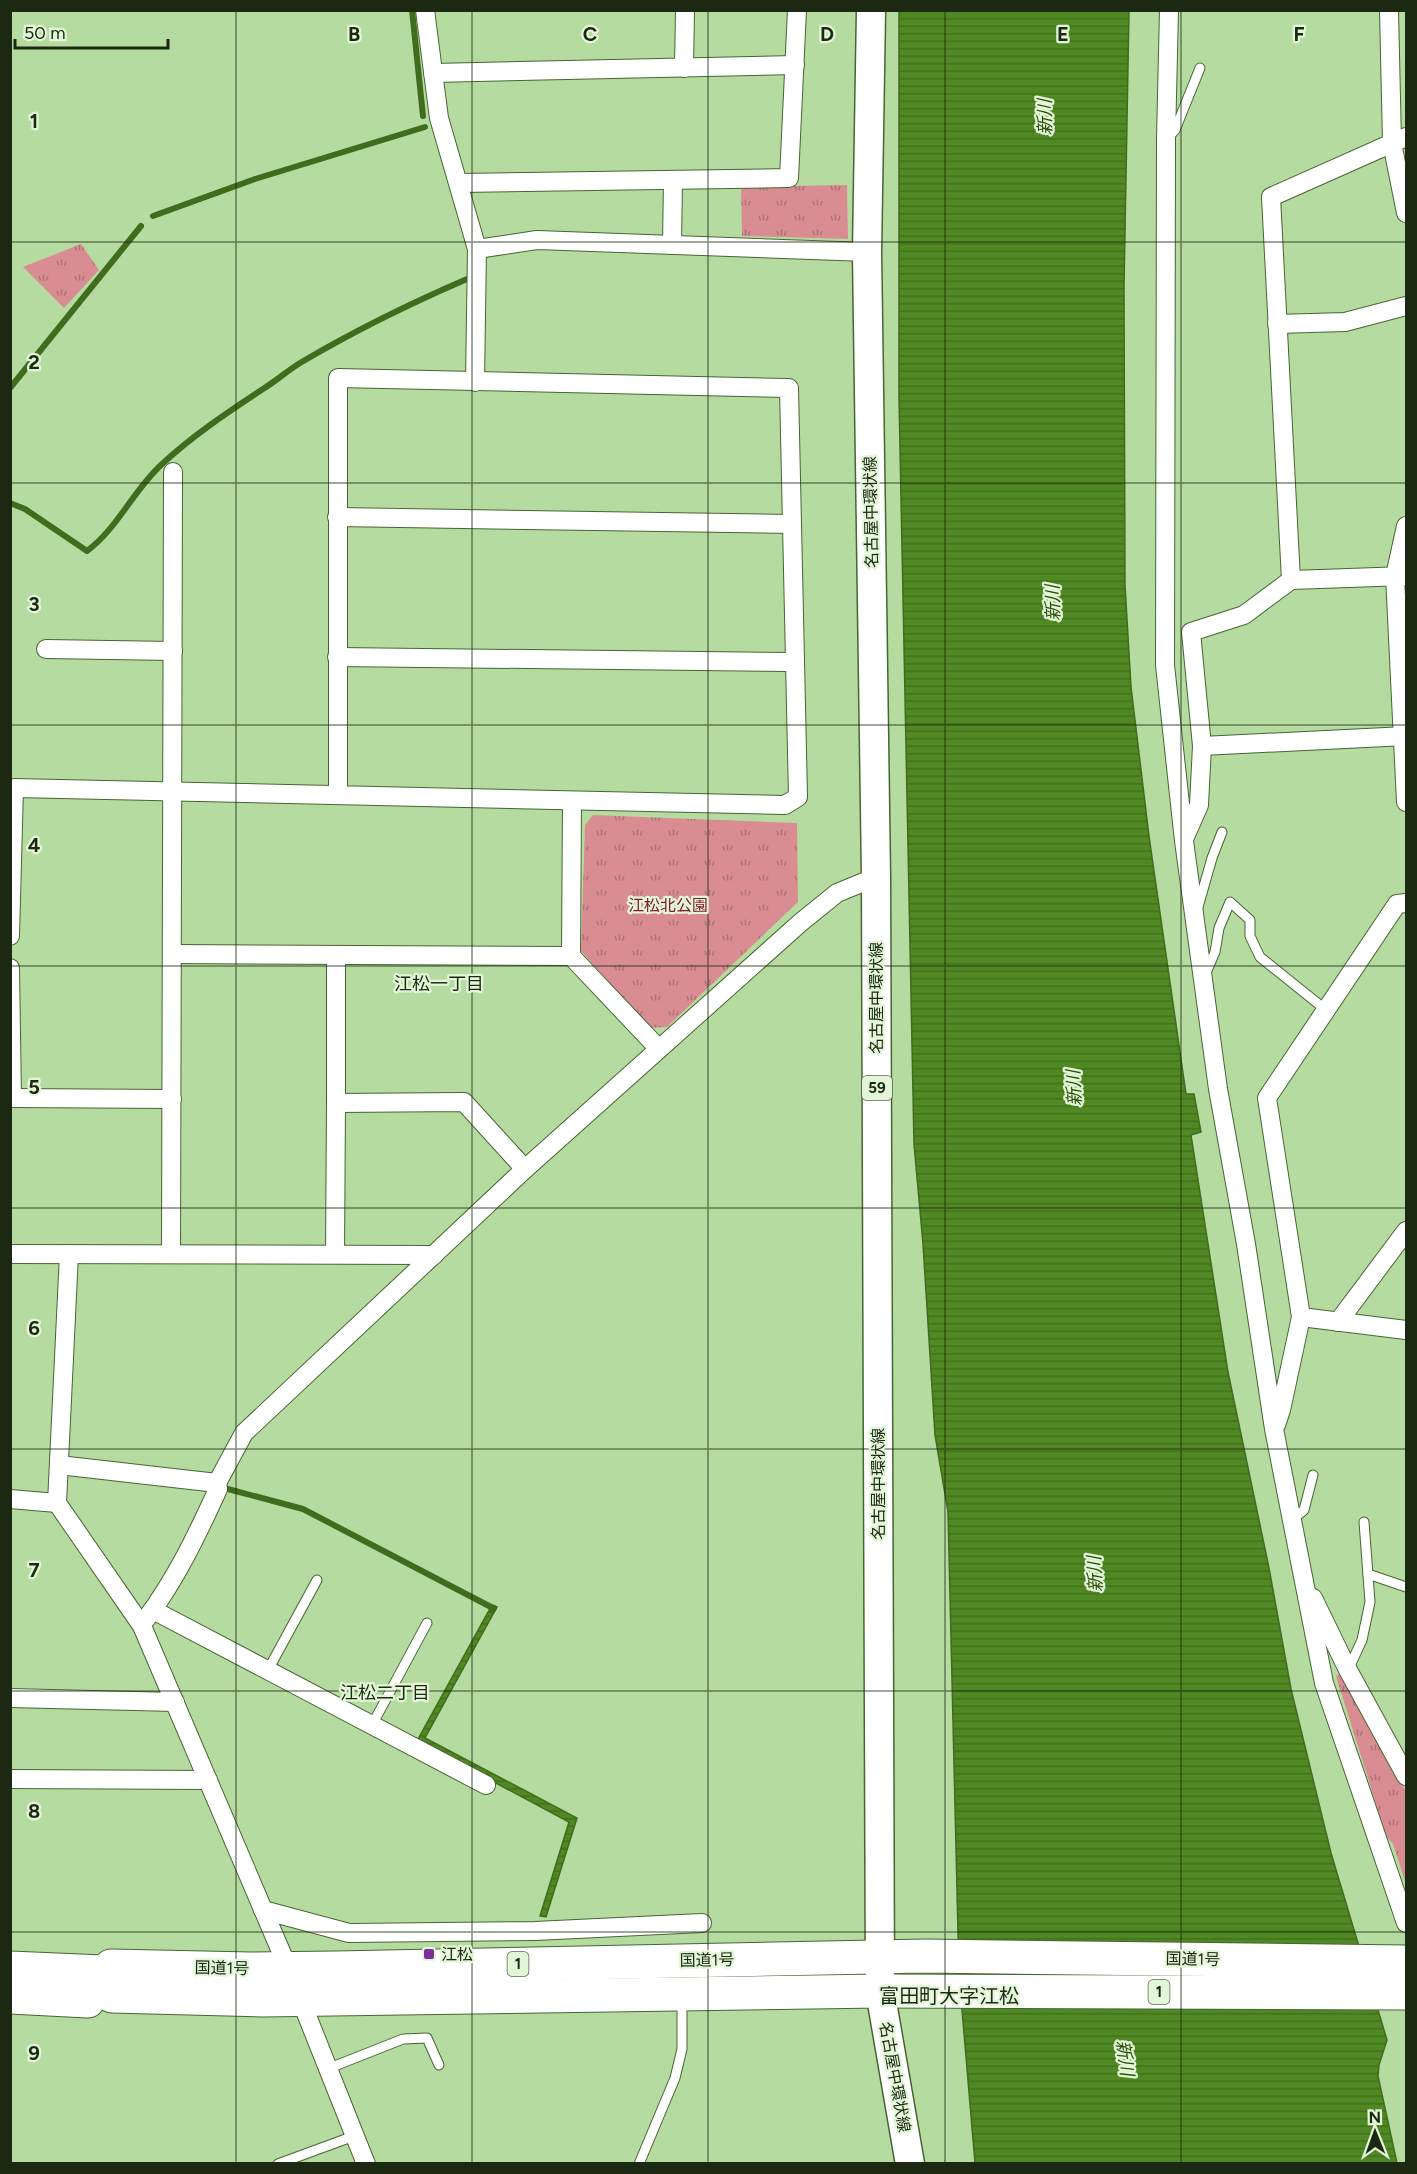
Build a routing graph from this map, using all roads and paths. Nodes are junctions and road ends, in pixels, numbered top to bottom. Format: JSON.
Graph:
{"nodes":[{"id":1,"x":425,"y":10,"type":"edge"},
{"id":2,"x":685,"y":10,"type":"edge"},
{"id":3,"x":797,"y":10,"type":"edge"},
{"id":4,"x":872,"y":10,"type":"edge"},
{"id":5,"x":1169,"y":10,"type":"edge"},
{"id":6,"x":1389,"y":10,"type":"edge"},
{"id":7,"x":795,"y":65,"type":"junction"},
{"id":8,"x":684,"y":68,"type":"junction"},
{"id":9,"x":1200,"y":68,"type":"dead end"},
{"id":10,"x":433,"y":73,"type":"junction"},
{"id":11,"x":1166,"y":140,"type":"junction"},
{"id":12,"x":1399,"y":140,"type":"edge"},
{"id":13,"x":673,"y":180,"type":"junction"},
{"id":14,"x":459,"y":183,"type":"junction"},
{"id":15,"x":1407,"y":213,"type":"edge"},
{"id":16,"x":672,"y":245,"type":"junction"},
{"id":17,"x":477,"y":249,"type":"junction"},
{"id":18,"x":867,"y":252,"type":"junction"},
{"id":19,"x":1407,"y":306,"type":"edge"},
{"id":20,"x":1277,"y":324,"type":"junction"},
{"id":21,"x":476,"y":382,"type":"junction"},
{"id":22,"x":173,"y":472,"type":"dead end"},
{"id":23,"x":337,"y":517,"type":"junction"},
{"id":24,"x":791,"y":524,"type":"junction"},
{"id":25,"x":1407,"y":526,"type":"edge"},
{"id":26,"x":1401,"y":576,"type":"edge"},
{"id":27,"x":1291,"y":580,"type":"junction"},
{"id":28,"x":46,"y":649,"type":"dead end"},
{"id":29,"x":173,"y":651,"type":"junction"},
{"id":30,"x":337,"y":657,"type":"junction"},
{"id":31,"x":795,"y":662,"type":"junction"},
{"id":32,"x":1405,"y":736,"type":"edge"},
{"id":33,"x":1202,"y":746,"type":"junction"},
{"id":34,"x":173,"y":792,"type":"junction"},
{"id":35,"x":338,"y":795,"type":"junction"},
{"id":36,"x":572,"y":801,"type":"junction"},
{"id":37,"x":1407,"y":802,"type":"edge"},
{"id":38,"x":1222,"y":832,"type":"dead end"},
{"id":39,"x":1184,"y":841,"type":"junction"},
{"id":40,"x":876,"y":877,"type":"junction"},
{"id":41,"x":1407,"y":903,"type":"edge"},
{"id":42,"x":1195,"y":918,"type":"junction"},
{"id":43,"x":10,"y":936,"type":"edge"},
{"id":44,"x":172,"y":954,"type":"junction"},
{"id":45,"x":336,"y":955,"type":"junction"},
{"id":46,"x":571,"y":956,"type":"junction"},
{"id":47,"x":10,"y":968,"type":"edge"},
{"id":48,"x":1203,"y":980,"type":"junction"},
{"id":49,"x":1326,"y":1010,"type":"junction"},
{"id":50,"x":659,"y":1049,"type":"junction"},
{"id":51,"x":11,"y":1098,"type":"edge"},
{"id":52,"x":172,"y":1099,"type":"junction"},
{"id":53,"x":336,"y":1103,"type":"junction"},
{"id":54,"x":525,"y":1169,"type":"junction"},
{"id":55,"x":1407,"y":1231,"type":"edge"},
{"id":56,"x":10,"y":1254,"type":"edge"},
{"id":57,"x":69,"y":1254,"type":"junction"},
{"id":58,"x":171,"y":1254,"type":"junction"},
{"id":59,"x":335,"y":1254,"type":"junction"},
{"id":60,"x":434,"y":1255,"type":"junction"},
{"id":61,"x":1301,"y":1317,"type":"junction"},
{"id":62,"x":1338,"y":1322,"type":"junction"},
{"id":63,"x":1407,"y":1330,"type":"edge"},
{"id":64,"x":1274,"y":1429,"type":"junction"},
{"id":65,"x":59,"y":1465,"type":"junction"},
{"id":66,"x":1313,"y":1475,"type":"dead end"},
{"id":67,"x":217,"y":1483,"type":"junction"},
{"id":68,"x":10,"y":1499,"type":"edge"},
{"id":69,"x":57,"y":1503,"type":"junction"},
{"id":70,"x":1292,"y":1520,"type":"junction"},
{"id":71,"x":1364,"y":1522,"type":"dead end"},
{"id":72,"x":1368,"y":1574,"type":"junction"},
{"id":73,"x":1302,"y":1575,"type":"junction"},
{"id":74,"x":316,"y":1580,"type":"dead end"},
{"id":75,"x":1407,"y":1587,"type":"edge"},
{"id":76,"x":153,"y":1610,"type":"junction"},
{"id":77,"x":427,"y":1623,"type":"dead end"},
{"id":78,"x":142,"y":1626,"type":"junction"},
{"id":79,"x":268,"y":1670,"type":"junction"},
{"id":80,"x":1348,"y":1670,"type":"junction"},
{"id":81,"x":10,"y":1698,"type":"edge"},
{"id":82,"x":174,"y":1702,"type":"junction"},
{"id":83,"x":372,"y":1725,"type":"junction"},
{"id":84,"x":1405,"y":1764,"type":"edge"},
{"id":85,"x":10,"y":1779,"type":"edge"},
{"id":86,"x":208,"y":1780,"type":"junction"},
{"id":87,"x":486,"y":1785,"type":"dead end"},
{"id":88,"x":263,"y":1910,"type":"junction"},
{"id":89,"x":702,"y":1923,"type":"dead end"},
{"id":90,"x":1407,"y":1923,"type":"edge"},
{"id":91,"x":10,"y":1955,"type":"edge"},
{"id":92,"x":879,"y":1957,"type":"junction"},
{"id":93,"x":10,"y":1968,"type":"edge"},
{"id":94,"x":288,"y":1968,"type":"junction"},
{"id":95,"x":1398,"y":1977,"type":"edge"},
{"id":96,"x":111,"y":1981,"type":"junction"},
{"id":97,"x":10,"y":1985,"type":"edge"},
{"id":98,"x":880,"y":1991,"type":"junction"},
{"id":99,"x":682,"y":1994,"type":"junction"},
{"id":100,"x":10,"y":1996,"type":"edge"},
{"id":101,"x":301,"y":2000,"type":"junction"},
{"id":102,"x":439,"y":2065,"type":"dead end"},
{"id":103,"x":326,"y":2069,"type":"junction"},
{"id":104,"x":354,"y":2136,"type":"junction"},
{"id":105,"x":278,"y":2163,"type":"edge"},
{"id":106,"x":366,"y":2163,"type":"edge"},
{"id":107,"x":639,"y":2163,"type":"edge"},
{"id":108,"x":910,"y":2163,"type":"edge"}],
"edges":[{"from":1,"to":10,"type":"street"},
{"from":2,"to":8,"type":"street"},
{"from":3,"to":7,"type":"street"},
{"from":4,"to":18,"type":"main road","name":"名古屋中環状線","number":"59"},
{"from":5,"to":11,"type":"street"},
{"from":6,"to":12,"type":"street"},
{"from":7,"to":8,"type":"street"},
{"from":7,"to":13,"type":"street"},
{"from":8,"to":10,"type":"street"},
{"from":9,"to":11,"type":"lane"},
{"from":10,"to":14,"type":"street"},
{"from":11,"to":39,"type":"street"},
{"from":12,"to":15,"type":"street"},
{"from":12,"to":20,"type":"street"},
{"from":13,"to":14,"type":"street"},
{"from":13,"to":16,"type":"street"},
{"from":14,"to":17,"type":"street"},
{"from":16,"to":17,"type":"street"},
{"from":16,"to":18,"type":"street"},
{"from":17,"to":21,"type":"street"},
{"from":18,"to":40,"type":"main road","name":"名古屋中環状線","number":"59"},
{"from":19,"to":20,"type":"street"},
{"from":20,"to":27,"type":"street"},
{"from":21,"to":23,"type":"street"},
{"from":21,"to":24,"type":"street"},
{"from":22,"to":29,"type":"street"},
{"from":23,"to":24,"type":"street"},
{"from":23,"to":30,"type":"street"},
{"from":24,"to":31,"type":"street"},
{"from":25,"to":26,"type":"street"},
{"from":26,"to":27,"type":"street"},
{"from":26,"to":32,"type":"street"},
{"from":27,"to":33,"type":"street"},
{"from":28,"to":29,"type":"street"},
{"from":29,"to":34,"type":"street"},
{"from":30,"to":31,"type":"street"},
{"from":30,"to":35,"type":"street"},
{"from":31,"to":36,"type":"street"},
{"from":32,"to":33,"type":"street"},
{"from":32,"to":37,"type":"street"},
{"from":33,"to":39,"type":"street"},
{"from":34,"to":35,"type":"street"},
{"from":34,"to":43,"type":"street"},
{"from":34,"to":44,"type":"street"},
{"from":35,"to":36,"type":"street"},
{"from":36,"to":46,"type":"street"},
{"from":38,"to":42,"type":"lane"},
{"from":39,"to":42,"type":"street"},
{"from":40,"to":50,"type":"street"},
{"from":40,"to":92,"type":"main road","name":"名古屋中環状線","number":"59"},
{"from":41,"to":49,"type":"street"},
{"from":42,"to":48,"type":"street"},
{"from":44,"to":45,"type":"street"},
{"from":44,"to":52,"type":"street"},
{"from":45,"to":46,"type":"street"},
{"from":45,"to":53,"type":"street"},
{"from":46,"to":50,"type":"street"},
{"from":47,"to":51,"type":"street"},
{"from":48,"to":49,"type":"lane"},
{"from":48,"to":64,"type":"street"},
{"from":49,"to":61,"type":"street"},
{"from":50,"to":54,"type":"street"},
{"from":51,"to":52,"type":"street"},
{"from":52,"to":58,"type":"street"},
{"from":53,"to":54,"type":"street"},
{"from":53,"to":59,"type":"street"},
{"from":54,"to":60,"type":"street"},
{"from":55,"to":62,"type":"street"},
{"from":56,"to":57,"type":"street"},
{"from":57,"to":58,"type":"street"},
{"from":57,"to":65,"type":"street"},
{"from":58,"to":59,"type":"street"},
{"from":59,"to":60,"type":"street"},
{"from":60,"to":67,"type":"street"},
{"from":61,"to":62,"type":"street"},
{"from":61,"to":64,"type":"street"},
{"from":62,"to":63,"type":"street"},
{"from":64,"to":70,"type":"street"},
{"from":65,"to":67,"type":"street"},
{"from":65,"to":69,"type":"street"},
{"from":66,"to":70,"type":"lane"},
{"from":67,"to":76,"type":"street"},
{"from":68,"to":69,"type":"street"},
{"from":69,"to":78,"type":"street"},
{"from":70,"to":73,"type":"street"},
{"from":71,"to":72,"type":"lane"},
{"from":72,"to":75,"type":"lane"},
{"from":72,"to":80,"type":"lane"},
{"from":73,"to":80,"type":"street"},
{"from":73,"to":90,"type":"street"},
{"from":74,"to":79,"type":"lane"},
{"from":76,"to":78,"type":"street"},
{"from":76,"to":79,"type":"street"},
{"from":77,"to":83,"type":"lane"},
{"from":78,"to":82,"type":"street"},
{"from":79,"to":83,"type":"street"},
{"from":80,"to":84,"type":"street"},
{"from":81,"to":82,"type":"street"},
{"from":82,"to":86,"type":"street"},
{"from":83,"to":87,"type":"street"},
{"from":85,"to":86,"type":"street"},
{"from":86,"to":88,"type":"street"},
{"from":88,"to":89,"type":"street"},
{"from":88,"to":94,"type":"street"},
{"from":91,"to":96,"type":"highway","number":"1"},
{"from":92,"to":94,"type":"highway","name":"国道1号","number":"1"},
{"from":92,"to":95,"type":"highway","name":"国道1号","number":"1"},
{"from":92,"to":98,"type":"main road","name":"名古屋中環状線","number":"59"},
{"from":93,"to":96,"type":"highway","name":"国道1号","number":"1"},
{"from":94,"to":96,"type":"highway","name":"国道1号","number":"1"},
{"from":94,"to":101,"type":"street"},
{"from":95,"to":98,"type":"highway","name":"国道1号","number":"1"},
{"from":96,"to":97,"type":"highway","name":"国道1号","number":"1"},
{"from":96,"to":100,"type":"highway","number":"1"},
{"from":96,"to":101,"type":"highway","name":"国道1号","number":"1"},
{"from":98,"to":99,"type":"highway","name":"国道1号","number":"1"},
{"from":98,"to":108,"type":"main road","name":"名古屋中環状線","number":"59"},
{"from":99,"to":101,"type":"highway","name":"国道1号","number":"1"},
{"from":99,"to":107,"type":"lane"},
{"from":101,"to":103,"type":"street"},
{"from":102,"to":103,"type":"lane"},
{"from":103,"to":104,"type":"street"},
{"from":104,"to":105,"type":"lane"},
{"from":104,"to":106,"type":"street"}]}
